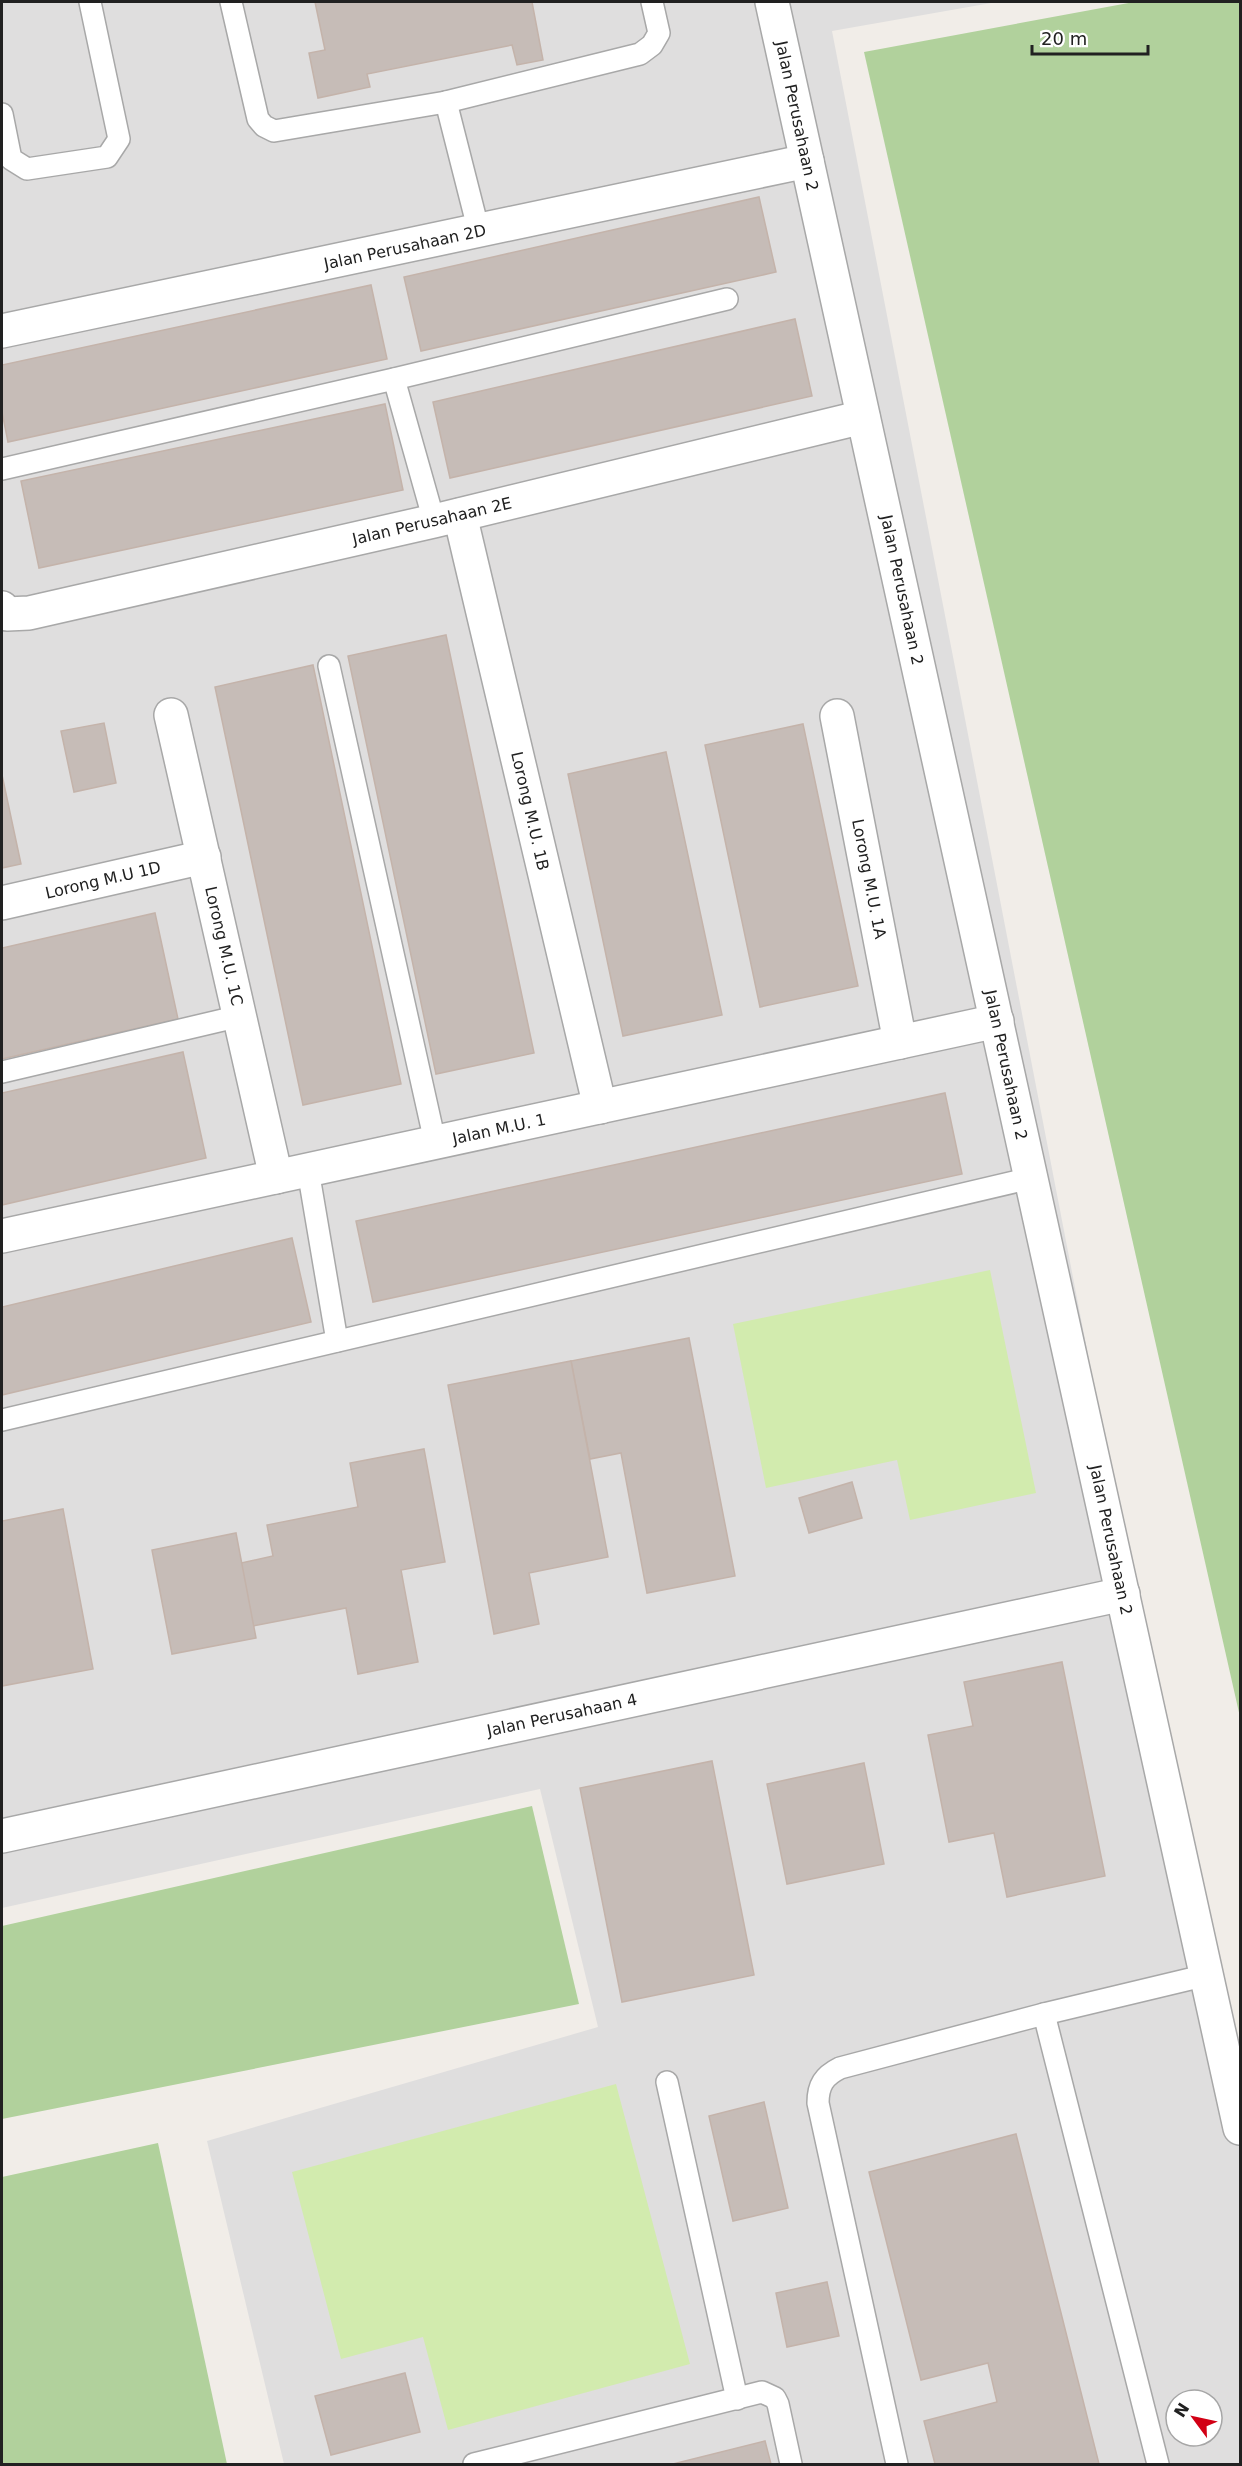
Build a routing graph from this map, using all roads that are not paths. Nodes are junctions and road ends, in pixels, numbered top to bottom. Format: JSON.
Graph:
{"nodes":[{"id":1,"x":90,"y":2,"type":"edge"},
{"id":2,"x":231,"y":2,"type":"edge"},
{"id":3,"x":652,"y":2,"type":"edge"},
{"id":4,"x":772,"y":2,"type":"edge"},
{"id":5,"x":446,"y":102,"type":"junction"},
{"id":6,"x":2,"y":114,"type":"edge"},
{"id":7,"x":807,"y":161,"type":"junction"},
{"id":8,"x":479,"y":232,"type":"junction"},
{"id":9,"x":727,"y":299,"type":"dead end"},
{"id":10,"x":2,"y":331,"type":"edge"},
{"id":11,"x":394,"y":379,"type":"junction"},
{"id":12,"x":863,"y":417,"type":"junction"},
{"id":13,"x":2,"y":469,"type":"edge"},
{"id":14,"x":447,"y":518,"type":"junction"},
{"id":15,"x":2,"y":608,"type":"edge"},
{"id":16,"x":328,"y":666,"type":"dead end"},
{"id":17,"x":171,"y":715,"type":"dead end"},
{"id":18,"x":837,"y":716,"type":"dead end"},
{"id":19,"x":204,"y":857,"type":"junction"},
{"id":20,"x":2,"y":903,"type":"edge"},
{"id":21,"x":240,"y":1016,"type":"junction"},
{"id":22,"x":997,"y":1022,"type":"junction"},
{"id":23,"x":900,"y":1042,"type":"junction"},
{"id":24,"x":2,"y":1072,"type":"edge"},
{"id":25,"x":600,"y":1107,"type":"junction"},
{"id":26,"x":435,"y":1142,"type":"junction"},
{"id":27,"x":308,"y":1170,"type":"junction"},
{"id":28,"x":276,"y":1177,"type":"junction"},
{"id":29,"x":1031,"y":1178,"type":"junction"},
{"id":30,"x":2,"y":1236,"type":"edge"},
{"id":31,"x":337,"y":1341,"type":"junction"},
{"id":32,"x":2,"y":1420,"type":"edge"},
{"id":33,"x":1122,"y":1594,"type":"junction"},
{"id":34,"x":2,"y":1836,"type":"edge"},
{"id":35,"x":1207,"y":1976,"type":"junction"},
{"id":36,"x":1044,"y":2014,"type":"junction"},
{"id":37,"x":667,"y":2082,"type":"dead end"},
{"id":38,"x":1240,"y":2128,"type":"edge"},
{"id":39,"x":737,"y":2399,"type":"junction"},
{"id":40,"x":474,"y":2464,"type":"edge"},
{"id":41,"x":791,"y":2464,"type":"edge"},
{"id":42,"x":897,"y":2464,"type":"edge"},
{"id":43,"x":1158,"y":2464,"type":"edge"}],
"edges":[{"from":1,"to":6,"type":"lane"},
{"from":2,"to":5,"type":"lane"},
{"from":3,"to":5,"type":"lane"},
{"from":4,"to":7,"type":"street","name":"Jalan Perusahaan 2"},
{"from":5,"to":8,"type":"lane"},
{"from":7,"to":8,"type":"street","name":"Jalan Perusahaan 2D"},
{"from":7,"to":12,"type":"street","name":"Jalan Perusahaan 2"},
{"from":8,"to":10,"type":"street","name":"Jalan Perusahaan 2D"},
{"from":9,"to":11,"type":"lane"},
{"from":11,"to":13,"type":"lane"},
{"from":11,"to":14,"type":"lane"},
{"from":12,"to":14,"type":"street","name":"Jalan Perusahaan 2E"},
{"from":12,"to":22,"type":"street","name":"Jalan Perusahaan 2"},
{"from":14,"to":15,"type":"street","name":"Jalan Perusahaan 2E"},
{"from":14,"to":25,"type":"street","name":"Lorong M.U. 1B"},
{"from":16,"to":26,"type":"lane"},
{"from":17,"to":19,"type":"street","name":"Lorong M.U. 1C"},
{"from":18,"to":23,"type":"street","name":"Lorong M.U. 1A"},
{"from":19,"to":20,"type":"street","name":"Lorong M.U 1D"},
{"from":19,"to":21,"type":"street","name":"Lorong M.U. 1C"},
{"from":21,"to":24,"type":"lane"},
{"from":21,"to":28,"type":"street","name":"Lorong M.U. 1C"},
{"from":22,"to":23,"type":"street","name":"Jalan M.U. 1"},
{"from":22,"to":29,"type":"street","name":"Jalan Perusahaan 2"},
{"from":23,"to":25,"type":"street","name":"Jalan M.U. 1"},
{"from":25,"to":26,"type":"street","name":"Jalan M.U. 1"},
{"from":26,"to":27,"type":"street","name":"Jalan M.U. 1"},
{"from":27,"to":28,"type":"street","name":"Jalan M.U. 1"},
{"from":27,"to":31,"type":"lane"},
{"from":28,"to":30,"type":"street","name":"Jalan M.U. 1"},
{"from":29,"to":31,"type":"lane"},
{"from":29,"to":33,"type":"street","name":"Jalan Perusahaan 2"},
{"from":31,"to":32,"type":"lane"},
{"from":33,"to":34,"type":"street","name":"Jalan Perusahaan 4"},
{"from":33,"to":35,"type":"street","name":"Jalan Perusahaan 2"},
{"from":35,"to":36,"type":"lane"},
{"from":35,"to":38,"type":"street","name":"Jalan Perusahaan 2"},
{"from":36,"to":42,"type":"lane"},
{"from":36,"to":43,"type":"lane"},
{"from":37,"to":39,"type":"lane"},
{"from":39,"to":40,"type":"lane"},
{"from":39,"to":41,"type":"lane"}]}
